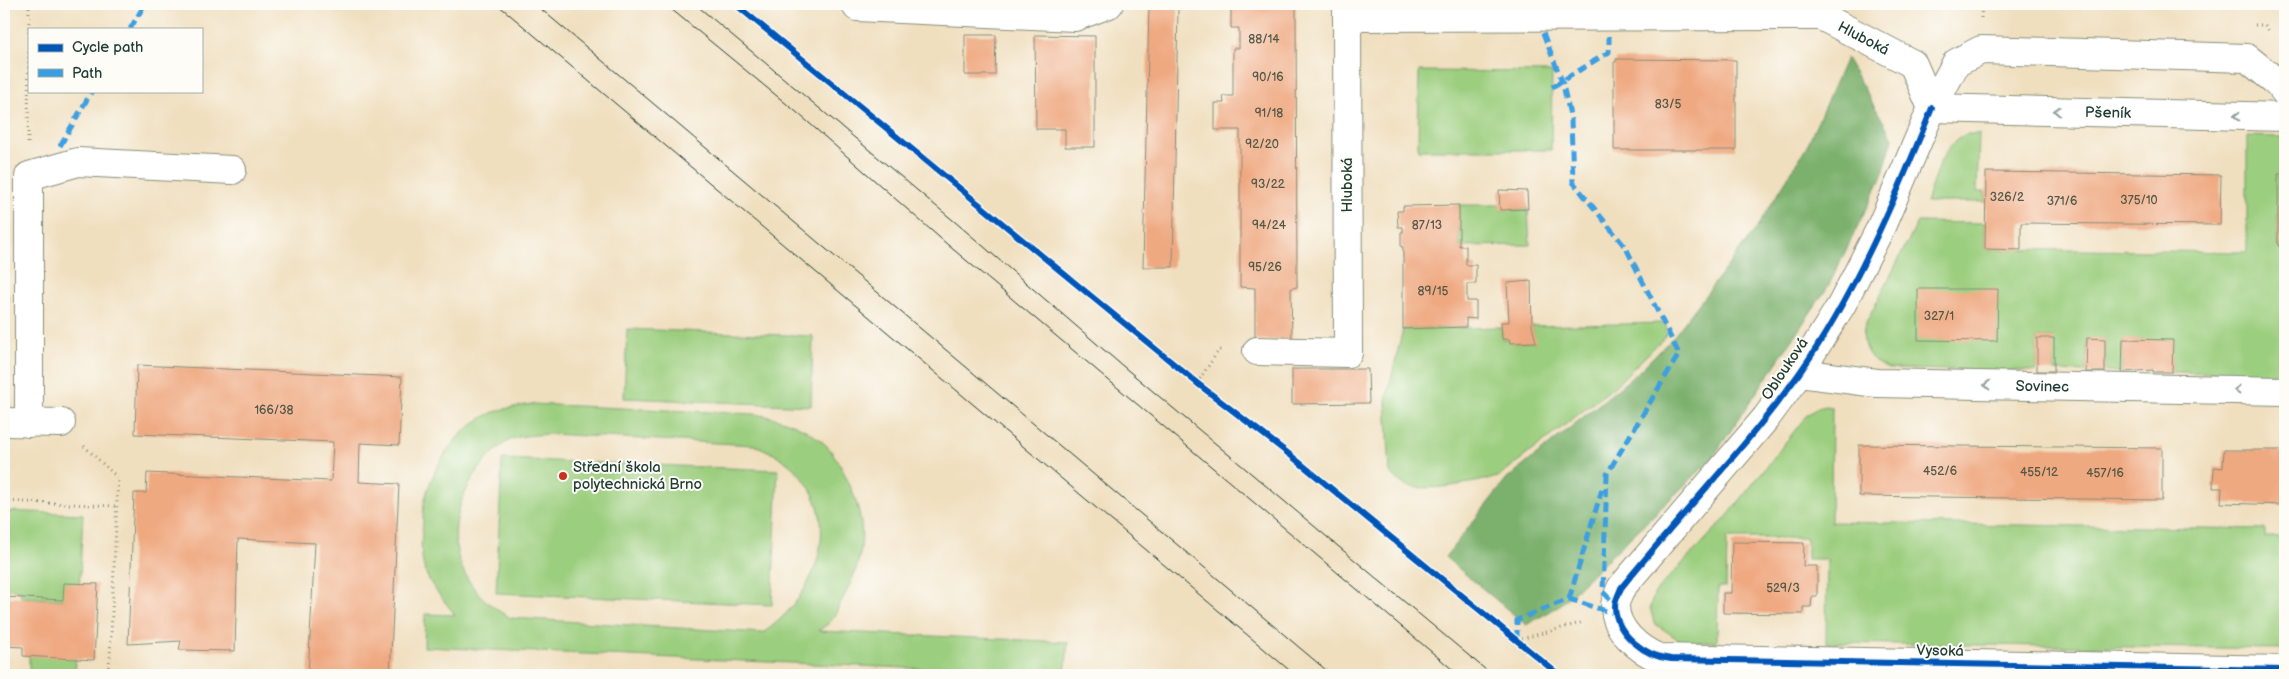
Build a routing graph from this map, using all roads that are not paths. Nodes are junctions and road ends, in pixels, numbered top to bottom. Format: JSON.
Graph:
{"nodes":[{"id":1,"x":1109,"y":4,"type":"edge"},
{"id":2,"x":884,"y":6,"type":"edge"},
{"id":3,"x":857,"y":7,"type":"dead end"},
{"id":4,"x":1347,"y":10,"type":"edge"},
{"id":5,"x":2285,"y":92,"type":"edge"},
{"id":6,"x":1932,"y":108,"type":"junction"},
{"id":7,"x":2285,"y":117,"type":"edge"},
{"id":8,"x":232,"y":170,"type":"dead end"},
{"id":9,"x":1256,"y":351,"type":"dead end"},
{"id":10,"x":1800,"y":373,"type":"junction"},
{"id":11,"x":2285,"y":391,"type":"edge"},
{"id":12,"x":17,"y":422,"type":"edge"},
{"id":13,"x":70,"y":432,"type":"road end"},
{"id":14,"x":1603,"y":617,"type":"joint"},
{"id":15,"x":2285,"y":670,"type":"edge"}],
"edges":[{"from":1,"to":2,"type":"street"},
{"from":2,"to":3,"type":"street"},
{"from":4,"to":6,"type":"street","name":"Hluboká"},
{"from":4,"to":9,"type":"street","name":"Hluboká"},
{"from":5,"to":6,"type":"street","name":"Oblouková"},
{"from":7,"to":6,"type":"street","name":"Pšeník","one_way":true},
{"from":6,"to":10,"type":"street","name":"Oblouková"},
{"from":8,"to":12,"type":"street"},
{"from":11,"to":10,"type":"street","name":"Sovinec","one_way":true},
{"from":10,"to":14,"type":"street","name":"Oblouková"},
{"from":12,"to":13,"type":"street"},
{"from":14,"to":15,"type":"street","name":"Vysoká"}]}
